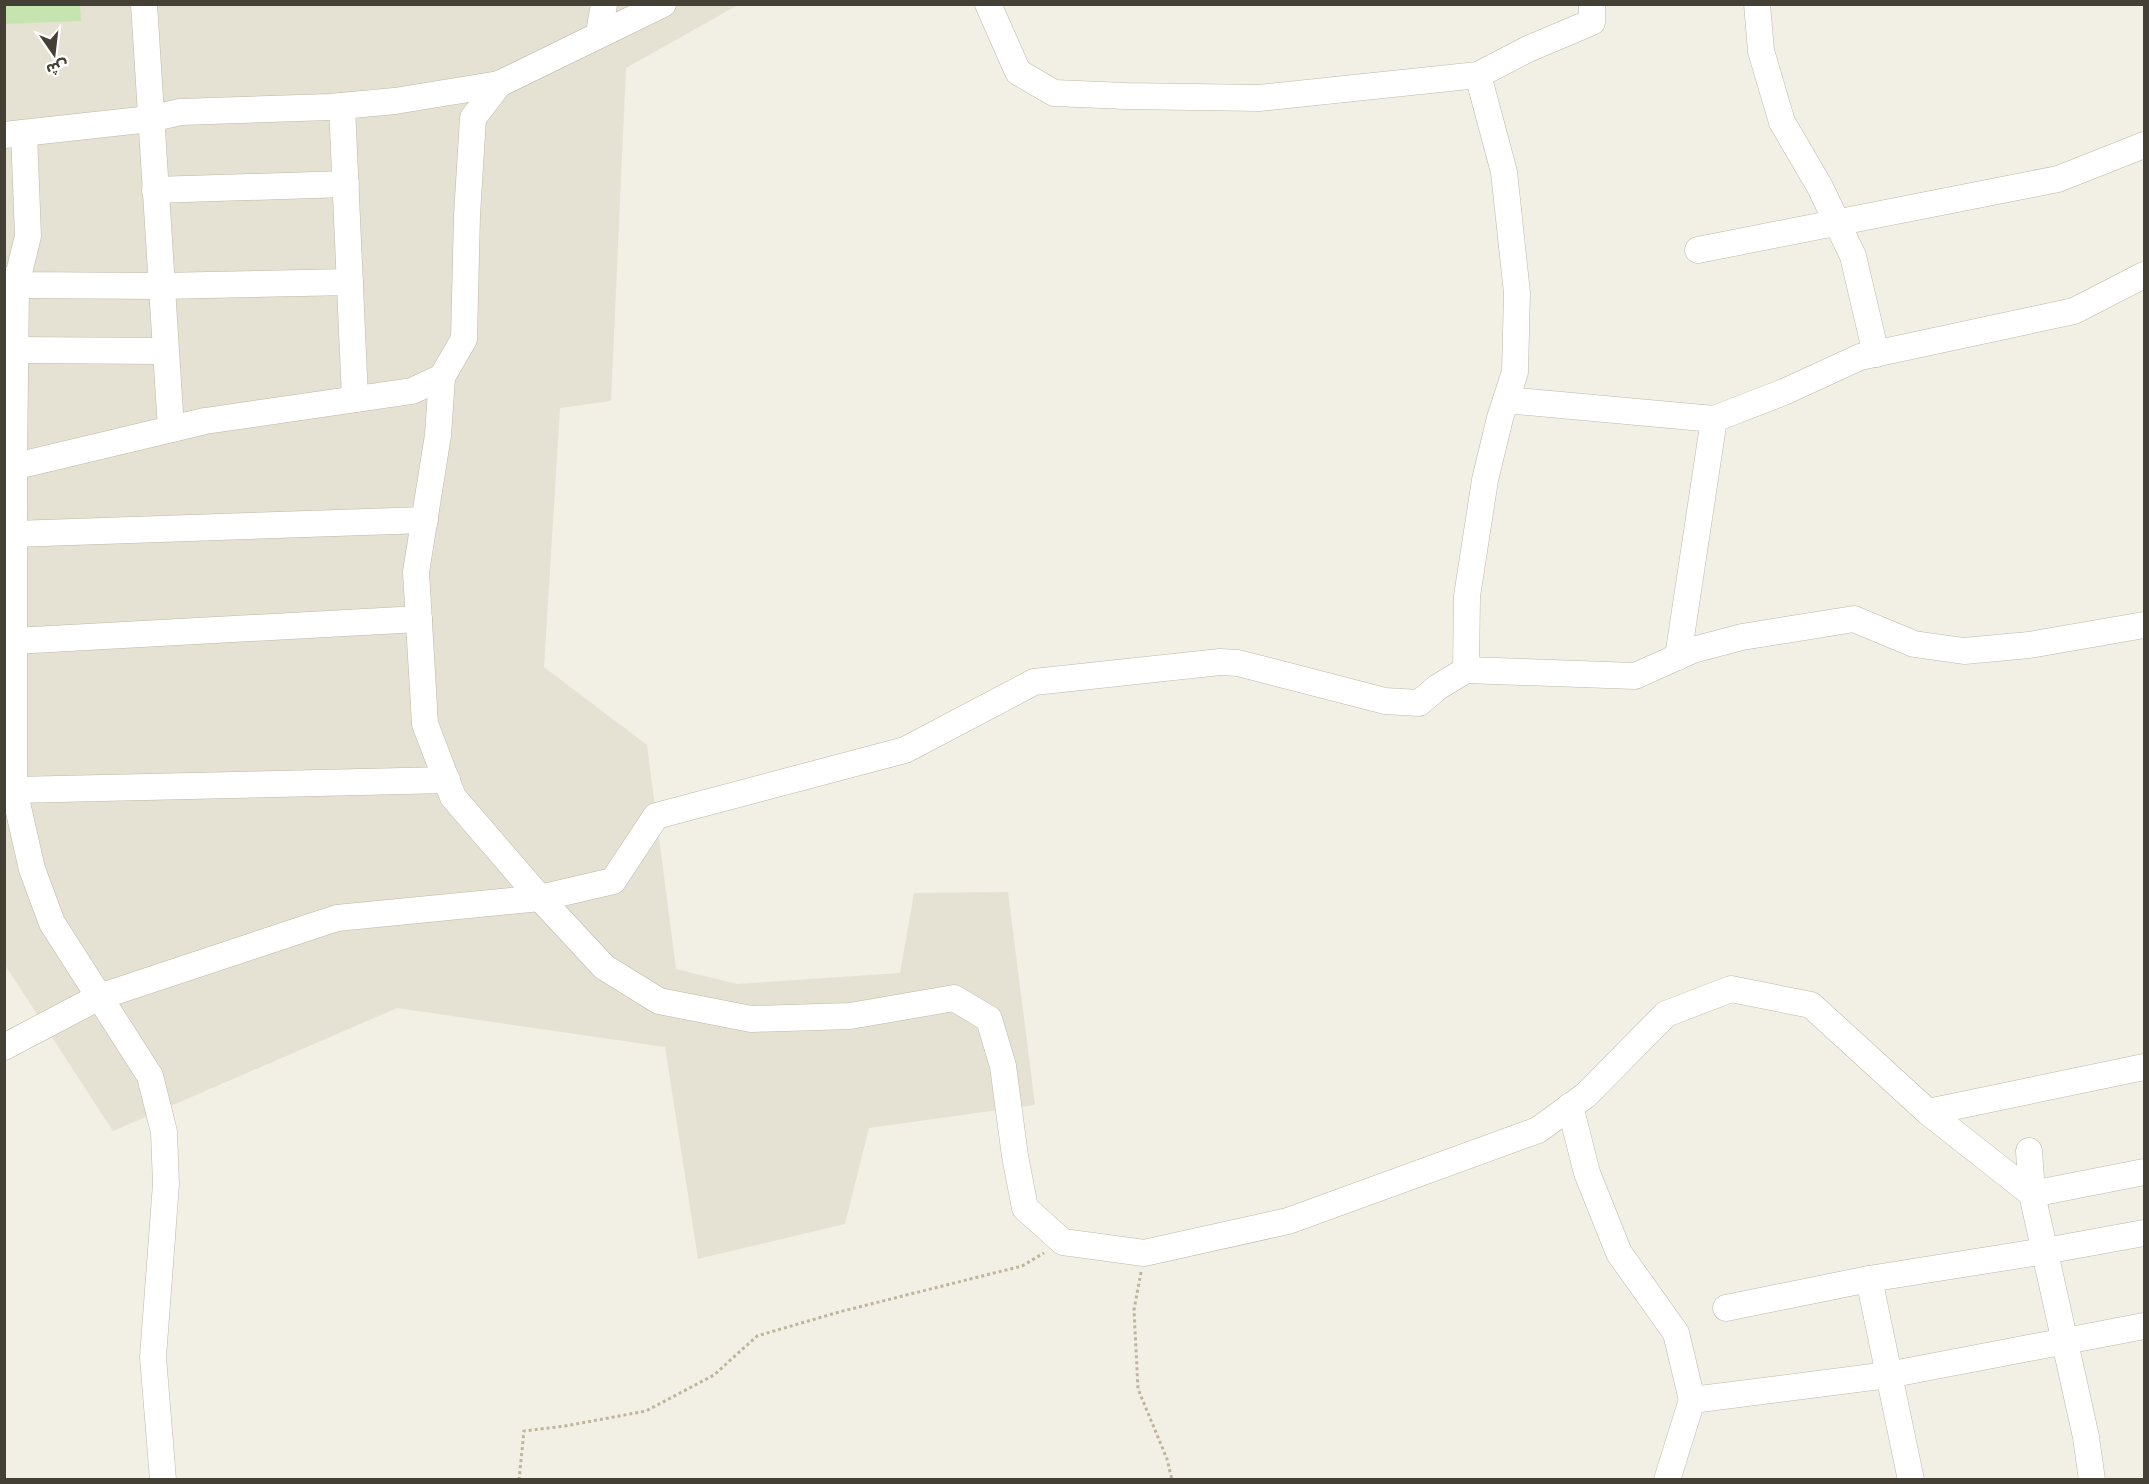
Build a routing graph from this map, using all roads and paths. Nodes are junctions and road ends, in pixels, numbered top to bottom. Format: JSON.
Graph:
{"nodes":[{"id":1,"x":144,"y":4,"type":"edge"},
{"id":2,"x":604,"y":4,"type":"edge"},
{"id":3,"x":663,"y":4,"type":"edge"},
{"id":4,"x":988,"y":4,"type":"edge"},
{"id":5,"x":1593,"y":4,"type":"edge"},
{"id":6,"x":1757,"y":4,"type":"edge"},
{"id":7,"x":599,"y":34,"type":"junction"},
{"id":8,"x":1478,"y":75,"type":"junction"},
{"id":9,"x":499,"y":84,"type":"junction"},
{"id":10,"x":342,"y":106,"type":"junction"},
{"id":11,"x":150,"y":120,"type":"junction"},
{"id":12,"x":14,"y":134,"type":"edge"},
{"id":13,"x":2145,"y":145,"type":"edge"},
{"id":14,"x":346,"y":184,"type":"junction"},
{"id":15,"x":155,"y":190,"type":"junction"},
{"id":16,"x":1837,"y":222,"type":"junction"},
{"id":17,"x":1698,"y":250,"type":"dead end"},
{"id":18,"x":2145,"y":275,"type":"edge"},
{"id":19,"x":350,"y":282,"type":"junction"},
{"id":20,"x":10,"y":283,"type":"edge"},
{"id":21,"x":161,"y":286,"type":"junction"},
{"id":22,"x":16,"y":350,"type":"junction"},
{"id":23,"x":165,"y":351,"type":"junction"},
{"id":24,"x":1876,"y":354,"type":"junction"},
{"id":25,"x":442,"y":377,"type":"junction"},
{"id":26,"x":10,"y":393,"type":"edge"},
{"id":27,"x":355,"y":399,"type":"junction"},
{"id":28,"x":1506,"y":400,"type":"junction"},
{"id":29,"x":1714,"y":419,"type":"junction"},
{"id":30,"x":171,"y":429,"type":"junction"},
{"id":31,"x":9,"y":468,"type":"edge"},
{"id":32,"x":425,"y":520,"type":"junction"},
{"id":33,"x":14,"y":534,"type":"junction"},
{"id":34,"x":419,"y":619,"type":"junction"},
{"id":35,"x":2145,"y":625,"type":"edge"},
{"id":36,"x":14,"y":641,"type":"junction"},
{"id":37,"x":1678,"y":657,"type":"junction"},
{"id":38,"x":1466,"y":670,"type":"junction"},
{"id":39,"x":9,"y":721,"type":"edge"},
{"id":40,"x":447,"y":780,"type":"junction"},
{"id":41,"x":14,"y":790,"type":"junction"},
{"id":42,"x":540,"y":898,"type":"junction"},
{"id":43,"x":99,"y":997,"type":"junction"},
{"id":44,"x":4,"y":1047,"type":"edge"},
{"id":45,"x":2145,"y":1067,"type":"edge"},
{"id":46,"x":1570,"y":1106,"type":"junction"},
{"id":47,"x":1928,"y":1112,"type":"junction"},
{"id":48,"x":2029,"y":1151,"type":"dead end"},
{"id":49,"x":2145,"y":1172,"type":"edge"},
{"id":50,"x":2032,"y":1194,"type":"junction"},
{"id":51,"x":2145,"y":1233,"type":"edge"},
{"id":52,"x":1064,"y":1242,"type":"junction"},
{"id":53,"x":2045,"y":1251,"type":"junction"},
{"id":54,"x":1144,"y":1253,"type":"junction"},
{"id":55,"x":1869,"y":1279,"type":"junction"},
{"id":56,"x":1726,"y":1308,"type":"dead end"},
{"id":57,"x":2145,"y":1326,"type":"edge"},
{"id":58,"x":2066,"y":1342,"type":"junction"},
{"id":59,"x":1888,"y":1375,"type":"junction"},
{"id":60,"x":1692,"y":1400,"type":"junction"},
{"id":61,"x":163,"y":1479,"type":"edge"},
{"id":62,"x":519,"y":1479,"type":"edge"},
{"id":63,"x":1172,"y":1479,"type":"edge"},
{"id":64,"x":1667,"y":1479,"type":"edge"},
{"id":65,"x":1911,"y":1479,"type":"edge"},
{"id":66,"x":2092,"y":1479,"type":"edge"}],
"edges":[{"from":1,"to":11,"type":"street"},
{"from":2,"to":7,"type":"street"},
{"from":3,"to":7,"type":"street"},
{"from":4,"to":8,"type":"street"},
{"from":5,"to":8,"type":"street"},
{"from":6,"to":16,"type":"street"},
{"from":7,"to":9,"type":"street"},
{"from":8,"to":28,"type":"street"},
{"from":9,"to":10,"type":"street"},
{"from":9,"to":25,"type":"street"},
{"from":10,"to":11,"type":"street"},
{"from":10,"to":14,"type":"street"},
{"from":11,"to":12,"type":"street"},
{"from":11,"to":15,"type":"street"},
{"from":12,"to":20,"type":"street"},
{"from":13,"to":16,"type":"street"},
{"from":14,"to":15,"type":"street"},
{"from":14,"to":19,"type":"street"},
{"from":15,"to":21,"type":"street"},
{"from":16,"to":17,"type":"street"},
{"from":16,"to":24,"type":"street"},
{"from":18,"to":24,"type":"street"},
{"from":19,"to":21,"type":"street"},
{"from":19,"to":27,"type":"street"},
{"from":20,"to":21,"type":"street"},
{"from":20,"to":22,"type":"street"},
{"from":21,"to":23,"type":"street"},
{"from":22,"to":23,"type":"street"},
{"from":22,"to":26,"type":"street"},
{"from":23,"to":30,"type":"street"},
{"from":24,"to":29,"type":"street"},
{"from":25,"to":27,"type":"street"},
{"from":25,"to":32,"type":"street"},
{"from":26,"to":31,"type":"street"},
{"from":27,"to":30,"type":"street"},
{"from":28,"to":29,"type":"street"},
{"from":28,"to":38,"type":"street"},
{"from":29,"to":37,"type":"street"},
{"from":30,"to":31,"type":"street"},
{"from":31,"to":33,"type":"street"},
{"from":32,"to":33,"type":"street"},
{"from":32,"to":34,"type":"street"},
{"from":33,"to":36,"type":"street"},
{"from":34,"to":36,"type":"street"},
{"from":34,"to":40,"type":"street"},
{"from":35,"to":37,"type":"street"},
{"from":36,"to":39,"type":"street"},
{"from":37,"to":38,"type":"street"},
{"from":38,"to":42,"type":"street"},
{"from":39,"to":41,"type":"street"},
{"from":40,"to":41,"type":"street"},
{"from":40,"to":42,"type":"street"},
{"from":41,"to":43,"type":"street"},
{"from":42,"to":43,"type":"street"},
{"from":42,"to":52,"type":"street"},
{"from":43,"to":44,"type":"street"},
{"from":43,"to":61,"type":"street"},
{"from":45,"to":47,"type":"street"},
{"from":46,"to":47,"type":"street"},
{"from":46,"to":54,"type":"street"},
{"from":46,"to":60,"type":"street"},
{"from":47,"to":50,"type":"street"},
{"from":48,"to":50,"type":"street"},
{"from":49,"to":50,"type":"street"},
{"from":50,"to":53,"type":"street"},
{"from":51,"to":53,"type":"street"},
{"from":52,"to":54,"type":"street"},
{"from":52,"to":62,"type":"path"},
{"from":53,"to":55,"type":"street"},
{"from":53,"to":58,"type":"street"},
{"from":54,"to":63,"type":"path"},
{"from":55,"to":56,"type":"street"},
{"from":55,"to":59,"type":"street"},
{"from":57,"to":58,"type":"street"},
{"from":58,"to":59,"type":"street"},
{"from":58,"to":66,"type":"street"},
{"from":59,"to":60,"type":"street"},
{"from":59,"to":65,"type":"street"},
{"from":60,"to":64,"type":"street"}]}
